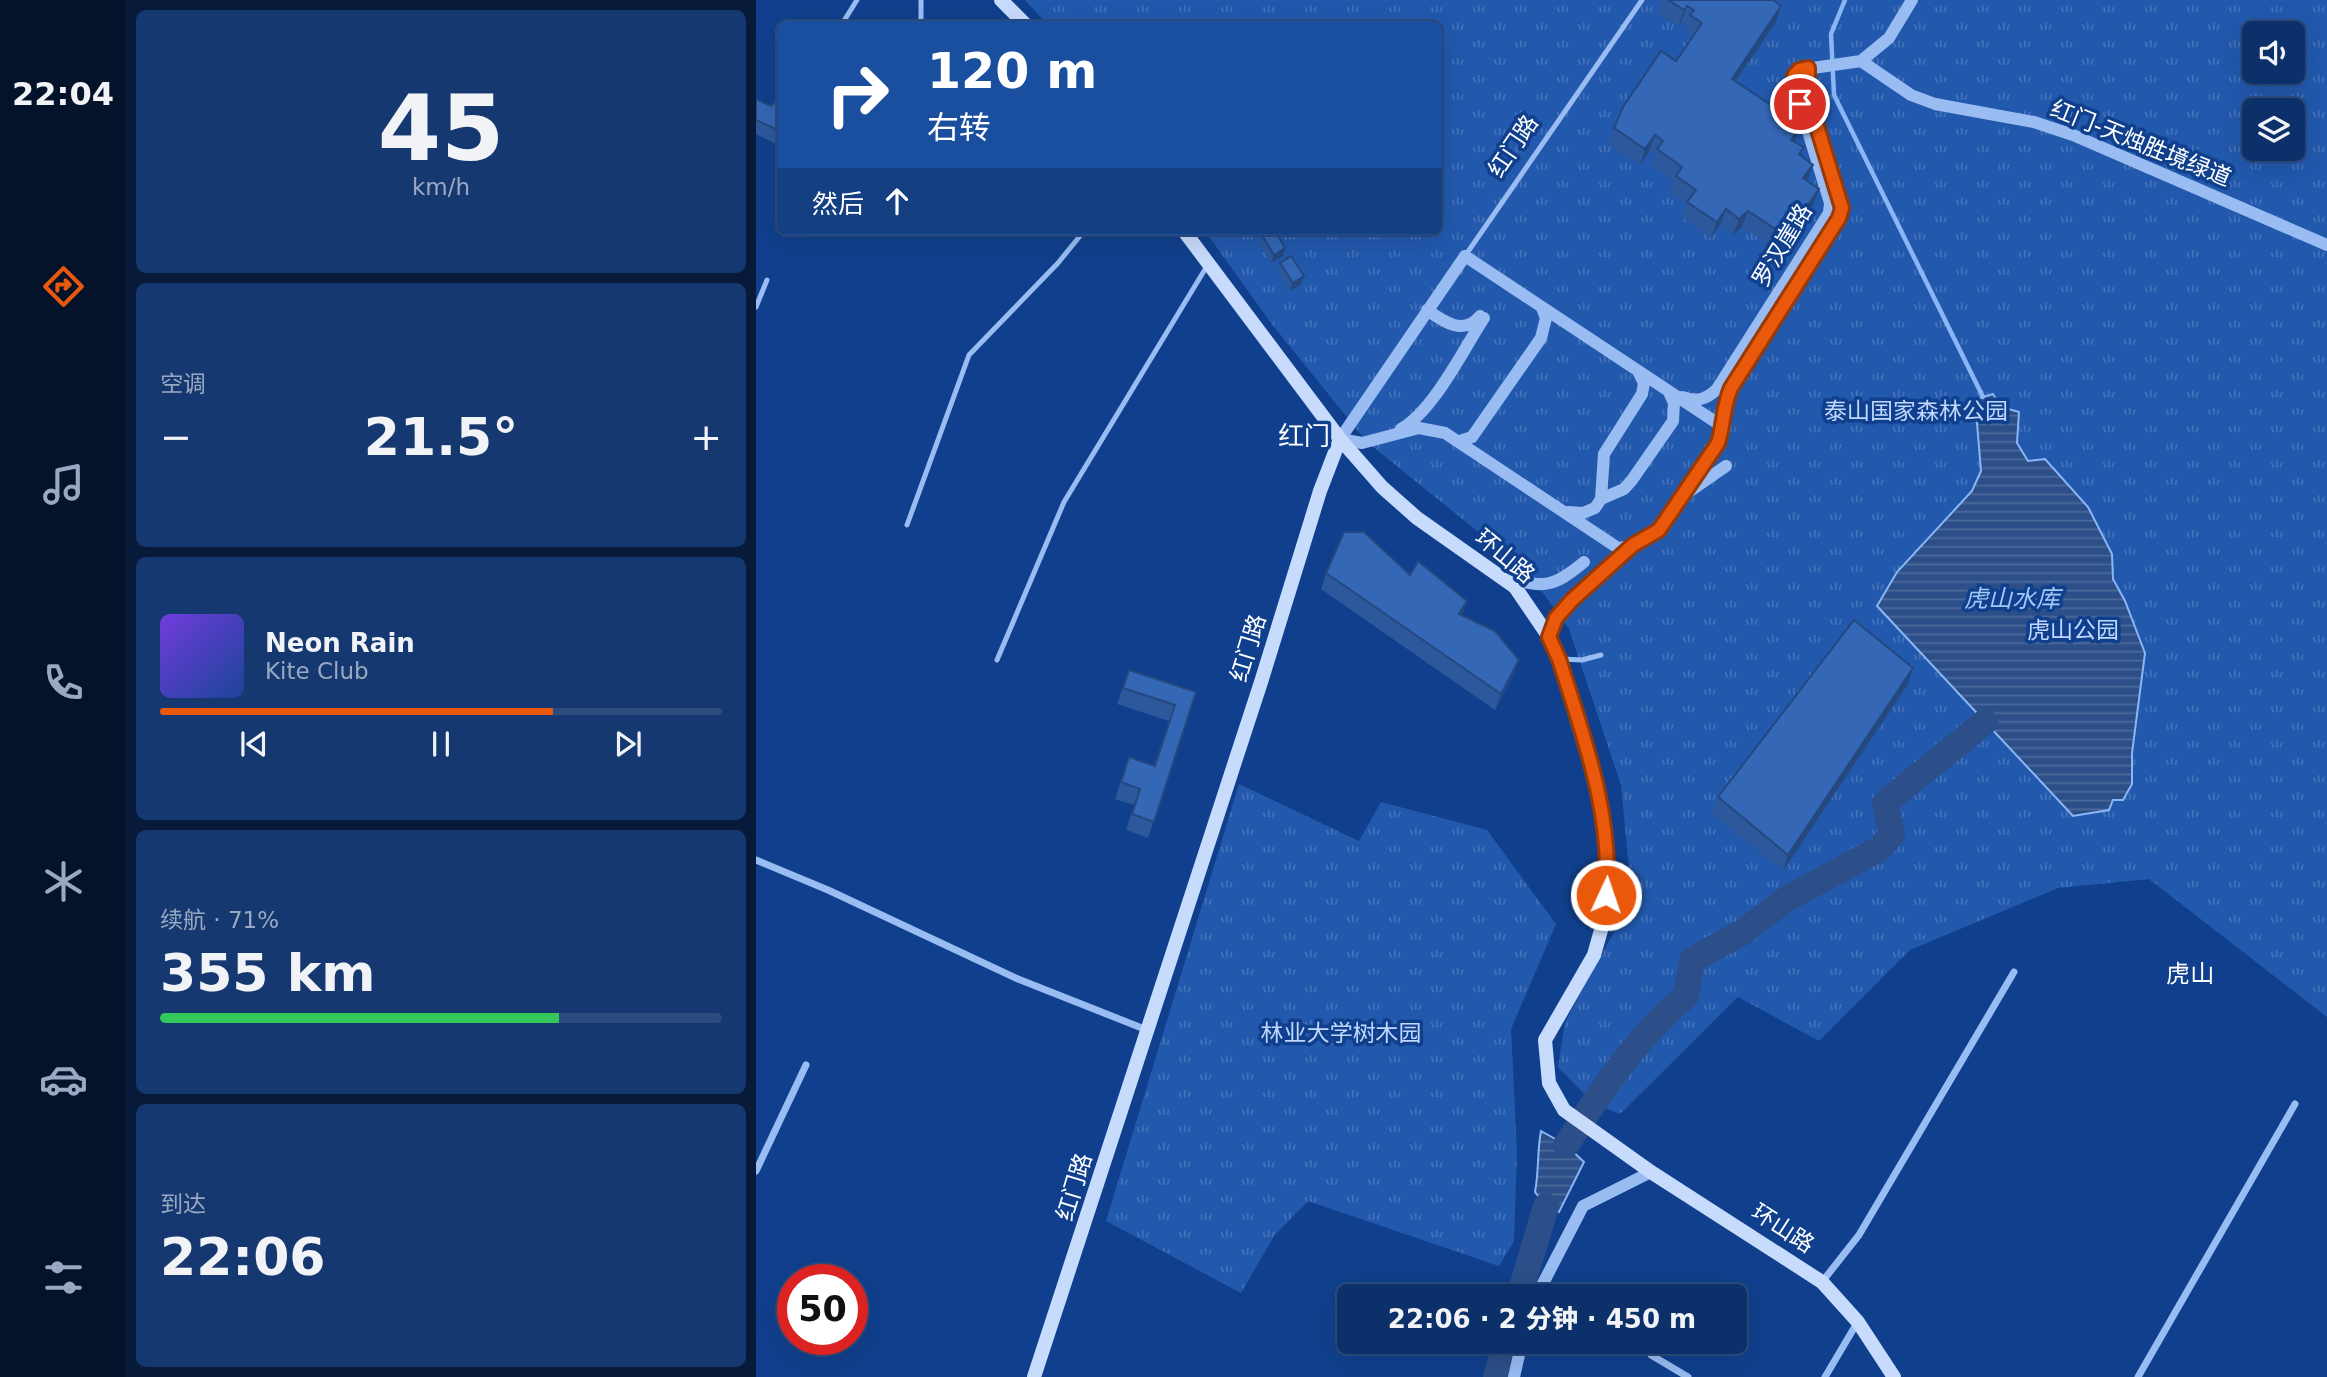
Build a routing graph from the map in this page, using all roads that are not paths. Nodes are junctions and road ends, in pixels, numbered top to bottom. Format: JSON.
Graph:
{"nodes":[{"id":1,"x":857,"y":0,"type":"edge"},
{"id":2,"x":921,"y":0,"type":"edge"},
{"id":3,"x":1001,"y":0,"type":"edge"},
{"id":4,"x":1642,"y":0,"type":"edge"},
{"id":5,"x":1912,"y":0,"type":"edge"},
{"id":6,"x":844,"y":21,"type":"edge"},
{"id":7,"x":921,"y":21,"type":"edge"},
{"id":8,"x":1022,"y":21,"type":"edge"},
{"id":9,"x":1861,"y":61,"type":"junction"},
{"id":10,"x":1808,"y":68,"type":"junction"},
{"id":11,"x":1081,"y":235,"type":"edge"},
{"id":12,"x":1187,"y":235,"type":"edge"},
{"id":13,"x":2327,"y":245,"type":"edge"},
{"id":14,"x":1465,"y":256,"type":"junction"},
{"id":15,"x":1209,"y":263,"type":"junction"},
{"id":16,"x":766,"y":280,"type":"dead end"},
{"id":17,"x":756,"y":307,"type":"edge"},
{"id":18,"x":1542,"y":308,"type":"junction"},
{"id":19,"x":1427,"y":310,"type":"junction"},
{"id":20,"x":1639,"y":373,"type":"junction"},
{"id":21,"x":1668,"y":392,"type":"junction"},
{"id":22,"x":1723,"y":427,"type":"junction"},
{"id":23,"x":1391,"y":435,"type":"junction"},
{"id":24,"x":1340,"y":439,"type":"junction"},
{"id":25,"x":1460,"y":441,"type":"junction"},
{"id":26,"x":1726,"y":466,"type":"dead end"},
{"id":27,"x":1681,"y":498,"type":"junction"},
{"id":28,"x":1601,"y":499,"type":"junction"},
{"id":29,"x":1565,"y":512,"type":"junction"},
{"id":30,"x":906,"y":525,"type":"dead end"},
{"id":31,"x":1633,"y":545,"type":"junction"},
{"id":32,"x":1584,"y":562,"type":"dead end"},
{"id":33,"x":1497,"y":574,"type":"junction"},
{"id":34,"x":1549,"y":637,"type":"junction"},
{"id":35,"x":1601,"y":655,"type":"dead end"},
{"id":36,"x":1559,"y":659,"type":"junction"},
{"id":37,"x":997,"y":660,"type":"dead end"},
{"id":38,"x":756,"y":860,"type":"edge"},
{"id":39,"x":2014,"y":972,"type":"dead end"},
{"id":40,"x":1147,"y":1030,"type":"junction"},
{"id":41,"x":806,"y":1065,"type":"dead end"},
{"id":42,"x":2295,"y":1104,"type":"dead end"},
{"id":43,"x":756,"y":1171,"type":"edge"},
{"id":44,"x":1651,"y":1172,"type":"junction"},
{"id":45,"x":1822,"y":1282,"type":"junction"},
{"id":46,"x":1543,"y":1284,"type":"edge"},
{"id":47,"x":1858,"y":1322,"type":"junction"},
{"id":48,"x":1519,"y":1354,"type":"edge"},
{"id":49,"x":1651,"y":1355,"type":"dead end"},
{"id":50,"x":1034,"y":1377,"type":"edge"},
{"id":51,"x":1514,"y":1377,"type":"edge"},
{"id":52,"x":1688,"y":1377,"type":"edge"},
{"id":53,"x":1825,"y":1377,"type":"edge"},
{"id":54,"x":1894,"y":1377,"type":"edge"},
{"id":55,"x":2138,"y":1377,"type":"edge"}],
"edges":[{"from":1,"to":6,"type":"lane"},
{"from":2,"to":7,"type":"lane"},
{"from":3,"to":8,"type":"main road"},
{"from":4,"to":14,"type":"lane","name":"红门路"},
{"from":5,"to":9,"type":"street"},
{"from":9,"to":10,"type":"street"},
{"from":9,"to":13,"type":"street","name":"红门-天烛胜境绿道"},
{"from":10,"to":21,"type":"street","name":"罗汉崖路"},
{"from":10,"to":22,"type":"street","name":"罗汉崖路"},
{"from":11,"to":30,"type":"lane"},
{"from":12,"to":15,"type":"main road","name":"环山路"},
{"from":14,"to":18,"type":"street"},
{"from":14,"to":19,"type":"street","name":"红门路"},
{"from":15,"to":24,"type":"main road","name":"环山路"},
{"from":15,"to":37,"type":"lane"},
{"from":16,"to":17,"type":"lane"},
{"from":18,"to":20,"type":"street"},
{"from":18,"to":25,"type":"street"},
{"from":19,"to":23,"type":"street"},
{"from":19,"to":24,"type":"street","name":"红门路"},
{"from":20,"to":21,"type":"street"},
{"from":20,"to":28,"type":"street"},
{"from":21,"to":22,"type":"street"},
{"from":21,"to":28,"type":"street"},
{"from":22,"to":27,"type":"street","name":"罗汉崖路"},
{"from":23,"to":24,"type":"street"},
{"from":23,"to":25,"type":"street"},
{"from":24,"to":33,"type":"main road","name":"环山路"},
{"from":24,"to":40,"type":"main road","name":"红门路"},
{"from":25,"to":29,"type":"street"},
{"from":26,"to":27,"type":"street"},
{"from":27,"to":31,"type":"street","name":"罗汉崖路"},
{"from":28,"to":29,"type":"street"},
{"from":29,"to":31,"type":"street"},
{"from":31,"to":34,"type":"street","name":"罗汉崖路"},
{"from":32,"to":33,"type":"street"},
{"from":33,"to":34,"type":"main road","name":"环山路"},
{"from":34,"to":36,"type":"main road","name":"环山路"},
{"from":35,"to":36,"type":"lane"},
{"from":36,"to":44,"type":"main road","name":"环山路"},
{"from":38,"to":40,"type":"street"},
{"from":39,"to":45,"type":"street"},
{"from":40,"to":50,"type":"main road","name":"红门路"},
{"from":41,"to":43,"type":"street"},
{"from":42,"to":55,"type":"street"},
{"from":44,"to":45,"type":"main road","name":"环山路"},
{"from":44,"to":46,"type":"street"},
{"from":45,"to":47,"type":"main road","name":"环山路"},
{"from":47,"to":53,"type":"street"},
{"from":47,"to":54,"type":"main road","name":"环山路"},
{"from":48,"to":51,"type":"street"},
{"from":49,"to":52,"type":"street"}]}
